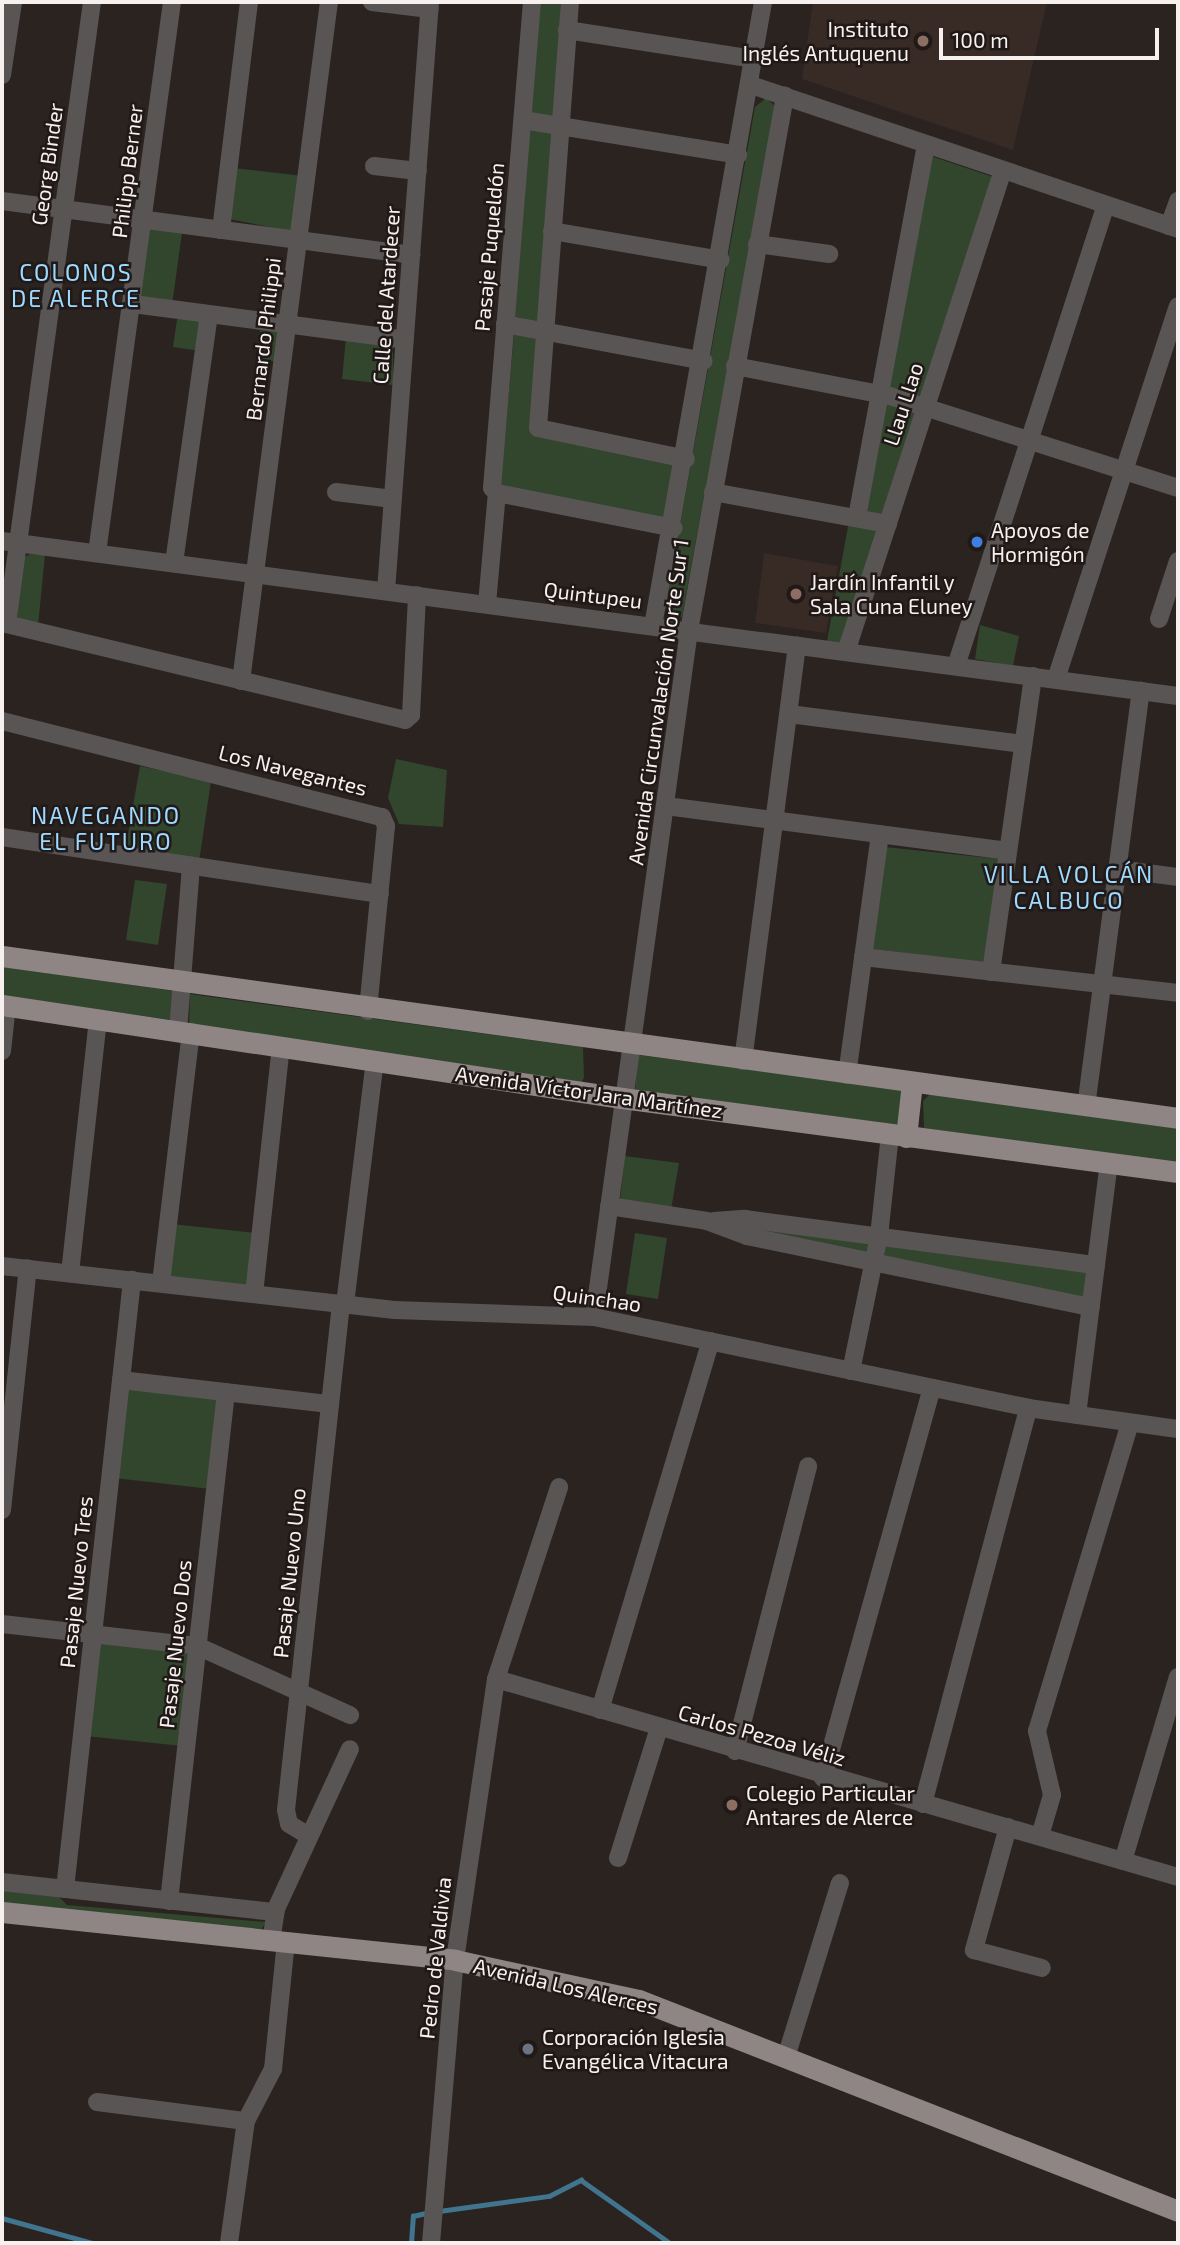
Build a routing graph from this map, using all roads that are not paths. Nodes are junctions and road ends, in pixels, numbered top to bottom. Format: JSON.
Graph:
{"nodes":[{"id":1,"x":13,"y":2,"type":"edge"},
{"id":2,"x":92,"y":2,"type":"edge"},
{"id":3,"x":172,"y":2,"type":"edge"},
{"id":4,"x":249,"y":2,"type":"edge"},
{"id":5,"x":329,"y":2,"type":"edge"},
{"id":6,"x":372,"y":2,"type":"edge"},
{"id":7,"x":532,"y":2,"type":"edge"},
{"id":8,"x":570,"y":2,"type":"edge"},
{"id":9,"x":763,"y":2,"type":"edge"},
{"id":10,"x":430,"y":6,"type":"edge"},
{"id":11,"x":567,"y":30,"type":"junction"},
{"id":12,"x":755,"y":59,"type":"junction"},
{"id":13,"x":2,"y":75,"type":"edge"},
{"id":14,"x":751,"y":85,"type":"junction"},
{"id":15,"x":785,"y":96,"type":"junction"},
{"id":16,"x":523,"y":120,"type":"junction"},
{"id":17,"x":559,"y":126,"type":"junction"},
{"id":18,"x":926,"y":144,"type":"junction"},
{"id":19,"x":738,"y":155,"type":"junction"},
{"id":20,"x":374,"y":166,"type":"dead end"},
{"id":21,"x":1003,"y":170,"type":"junction"},
{"id":22,"x":418,"y":171,"type":"junction"},
{"id":23,"x":2,"y":201,"type":"edge"},
{"id":24,"x":1178,"y":201,"type":"edge"},
{"id":25,"x":1106,"y":205,"type":"junction"},
{"id":26,"x":64,"y":209,"type":"junction"},
{"id":27,"x":144,"y":220,"type":"junction"},
{"id":28,"x":1174,"y":228,"type":"edge"},
{"id":29,"x":221,"y":230,"type":"junction"},
{"id":30,"x":552,"y":231,"type":"junction"},
{"id":31,"x":298,"y":240,"type":"junction"},
{"id":32,"x":757,"y":244,"type":"junction"},
{"id":33,"x":828,"y":254,"type":"dead end"},
{"id":34,"x":411,"y":255,"type":"junction"},
{"id":35,"x":721,"y":260,"type":"junction"},
{"id":36,"x":133,"y":304,"type":"junction"},
{"id":37,"x":1178,"y":306,"type":"edge"},
{"id":38,"x":209,"y":314,"type":"junction"},
{"id":39,"x":505,"y":324,"type":"junction"},
{"id":40,"x":287,"y":325,"type":"junction"},
{"id":41,"x":545,"y":331,"type":"junction"},
{"id":42,"x":405,"y":340,"type":"junction"},
{"id":43,"x":704,"y":361,"type":"junction"},
{"id":44,"x":735,"y":366,"type":"junction"},
{"id":45,"x":880,"y":393,"type":"junction"},
{"id":46,"x":926,"y":407,"type":"junction"},
{"id":47,"x":1030,"y":439,"type":"junction"},
{"id":48,"x":686,"y":460,"type":"junction"},
{"id":49,"x":1125,"y":471,"type":"junction"},
{"id":50,"x":1178,"y":488,"type":"edge"},
{"id":51,"x":336,"y":492,"type":"dead end"},
{"id":52,"x":713,"y":492,"type":"junction"},
{"id":53,"x":497,"y":493,"type":"junction"},
{"id":54,"x":393,"y":499,"type":"junction"},
{"id":55,"x":857,"y":517,"type":"junction"},
{"id":56,"x":888,"y":524,"type":"junction"},
{"id":57,"x":674,"y":528,"type":"junction"},
{"id":58,"x":11,"y":542,"type":"edge"},
{"id":59,"x":97,"y":553,"type":"junction"},
{"id":60,"x":1178,"y":561,"type":"edge"},
{"id":61,"x":174,"y":564,"type":"junction"},
{"id":62,"x":256,"y":574,"type":"junction"},
{"id":63,"x":386,"y":591,"type":"junction"},
{"id":64,"x":416,"y":595,"type":"junction"},
{"id":65,"x":487,"y":604,"type":"junction"},
{"id":66,"x":1167,"y":610,"type":"edge"},
{"id":67,"x":5,"y":624,"type":"edge"},
{"id":68,"x":653,"y":626,"type":"junction"},
{"id":69,"x":689,"y":631,"type":"junction"},
{"id":70,"x":797,"y":645,"type":"junction"},
{"id":71,"x":846,"y":652,"type":"junction"},
{"id":72,"x":956,"y":666,"type":"junction"},
{"id":73,"x":1033,"y":676,"type":"junction"},
{"id":74,"x":1056,"y":680,"type":"junction"},
{"id":75,"x":241,"y":681,"type":"junction"},
{"id":76,"x":1141,"y":691,"type":"junction"},
{"id":77,"x":1178,"y":695,"type":"edge"},
{"id":78,"x":789,"y":714,"type":"junction"},
{"id":79,"x":2,"y":721,"type":"edge"},
{"id":80,"x":1023,"y":744,"type":"junction"},
{"id":81,"x":666,"y":806,"type":"junction"},
{"id":82,"x":775,"y":820,"type":"junction"},
{"id":83,"x":880,"y":834,"type":"junction"},
{"id":84,"x":2,"y":837,"type":"edge"},
{"id":85,"x":1009,"y":851,"type":"junction"},
{"id":86,"x":191,"y":866,"type":"junction"},
{"id":87,"x":1118,"y":869,"type":"junction"},
{"id":88,"x":1178,"y":877,"type":"edge"},
{"id":89,"x":380,"y":894,"type":"junction"},
{"id":90,"x":2,"y":956,"type":"edge"},
{"id":91,"x":863,"y":957,"type":"junction"},
{"id":92,"x":992,"y":972,"type":"junction"},
{"id":93,"x":180,"y":984,"type":"junction"},
{"id":94,"x":1102,"y":985,"type":"junction"},
{"id":95,"x":1178,"y":993,"type":"edge"},
{"id":96,"x":4,"y":1005,"type":"edge"},
{"id":97,"x":368,"y":1011,"type":"junction"},
{"id":98,"x":98,"y":1019,"type":"junction"},
{"id":99,"x":184,"y":1031,"type":"junction"},
{"id":100,"x":630,"y":1045,"type":"junction"},
{"id":101,"x":281,"y":1046,"type":"junction"},
{"id":102,"x":2,"y":1051,"type":"edge"},
{"id":103,"x":375,"y":1060,"type":"junction"},
{"id":104,"x":743,"y":1061,"type":"junction"},
{"id":105,"x":847,"y":1075,"type":"junction"},
{"id":106,"x":912,"y":1083,"type":"junction"},
{"id":107,"x":622,"y":1098,"type":"junction"},
{"id":108,"x":1086,"y":1107,"type":"junction"},
{"id":109,"x":1178,"y":1118,"type":"edge"},
{"id":110,"x":898,"y":1136,"type":"junction"},
{"id":111,"x":1109,"y":1163,"type":"junction"},
{"id":112,"x":1178,"y":1172,"type":"edge"},
{"id":113,"x":608,"y":1206,"type":"junction"},
{"id":114,"x":707,"y":1221,"type":"junction"},
{"id":115,"x":879,"y":1236,"type":"junction"},
{"id":116,"x":875,"y":1261,"type":"junction"},
{"id":117,"x":1096,"y":1265,"type":"junction"},
{"id":118,"x":2,"y":1266,"type":"edge"},
{"id":119,"x":28,"y":1268,"type":"junction"},
{"id":120,"x":70,"y":1273,"type":"junction"},
{"id":121,"x":132,"y":1280,"type":"junction"},
{"id":122,"x":161,"y":1283,"type":"junction"},
{"id":123,"x":254,"y":1294,"type":"junction"},
{"id":124,"x":343,"y":1304,"type":"junction"},
{"id":125,"x":1091,"y":1307,"type":"junction"},
{"id":126,"x":594,"y":1317,"type":"junction"},
{"id":127,"x":711,"y":1341,"type":"junction"},
{"id":128,"x":9,"y":1368,"type":"edge"},
{"id":129,"x":852,"y":1371,"type":"junction"},
{"id":130,"x":121,"y":1380,"type":"junction"},
{"id":131,"x":932,"y":1388,"type":"junction"},
{"id":132,"x":226,"y":1392,"type":"junction"},
{"id":133,"x":330,"y":1404,"type":"junction"},
{"id":134,"x":1028,"y":1408,"type":"junction"},
{"id":135,"x":1077,"y":1415,"type":"junction"},
{"id":136,"x":1130,"y":1423,"type":"junction"},
{"id":137,"x":1178,"y":1429,"type":"edge"},
{"id":138,"x":808,"y":1465,"type":"dead end"},
{"id":139,"x":559,"y":1487,"type":"dead end"},
{"id":140,"x":2,"y":1510,"type":"edge"},
{"id":141,"x":2,"y":1624,"type":"edge"},
{"id":142,"x":93,"y":1634,"type":"junction"},
{"id":143,"x":197,"y":1646,"type":"junction"},
{"id":144,"x":1178,"y":1677,"type":"edge"},
{"id":145,"x":496,"y":1679,"type":"junction"},
{"id":146,"x":298,"y":1692,"type":"junction"},
{"id":147,"x":600,"y":1710,"type":"junction"},
{"id":148,"x":350,"y":1715,"type":"dead end"},
{"id":149,"x":659,"y":1728,"type":"junction"},
{"id":150,"x":350,"y":1749,"type":"dead end"},
{"id":151,"x":734,"y":1751,"type":"junction"},
{"id":152,"x":823,"y":1778,"type":"junction"},
{"id":153,"x":923,"y":1804,"type":"junction"},
{"id":154,"x":1008,"y":1827,"type":"junction"},
{"id":155,"x":309,"y":1836,"type":"junction"},
{"id":156,"x":1041,"y":1836,"type":"junction"},
{"id":157,"x":618,"y":1858,"type":"dead end"},
{"id":158,"x":1123,"y":1861,"type":"junction"},
{"id":159,"x":1178,"y":1877,"type":"edge"},
{"id":160,"x":2,"y":1882,"type":"edge"},
{"id":161,"x":840,"y":1883,"type":"dead end"},
{"id":162,"x":65,"y":1889,"type":"junction"},
{"id":163,"x":169,"y":1901,"type":"junction"},
{"id":164,"x":2,"y":1912,"type":"edge"},
{"id":165,"x":275,"y":1912,"type":"junction"},
{"id":166,"x":279,"y":1941,"type":"junction"},
{"id":167,"x":456,"y":1960,"type":"junction"},
{"id":168,"x":1042,"y":1968,"type":"dead end"},
{"id":169,"x":787,"y":2054,"type":"junction"},
{"id":170,"x":97,"y":2102,"type":"dead end"},
{"id":171,"x":246,"y":2121,"type":"junction"},
{"id":172,"x":1178,"y":2211,"type":"edge"},
{"id":173,"x":229,"y":2243,"type":"edge"},
{"id":174,"x":431,"y":2243,"type":"edge"}],
"edges":[{"from":1,"to":13,"type":"street"},
{"from":2,"to":26,"type":"street","name":"Georg Binder"},
{"from":3,"to":27,"type":"street","name":"Philipp Berner"},
{"from":4,"to":29,"type":"street"},
{"from":5,"to":31,"type":"street","name":"Bernardo Philippi"},
{"from":6,"to":10,"type":"street"},
{"from":7,"to":16,"type":"street","name":"Pasaje Puqueldón"},
{"from":8,"to":11,"type":"street"},
{"from":9,"to":12,"type":"street","name":"Avenida Circunvalación Norte Sur 1"},
{"from":10,"to":22,"type":"street","name":"Calle del Atardecer"},
{"from":11,"to":12,"type":"street"},
{"from":11,"to":17,"type":"street"},
{"from":12,"to":14,"type":"street","name":"Avenida Circunvalación Norte Sur 1"},
{"from":14,"to":15,"type":"street"},
{"from":14,"to":19,"type":"street","name":"Avenida Circunvalación Norte Sur 1"},
{"from":15,"to":18,"type":"street"},
{"from":15,"to":32,"type":"street","name":"Avenida Circunvalación Norte Sur 1"},
{"from":16,"to":17,"type":"street"},
{"from":16,"to":39,"type":"street","name":"Pasaje Puqueldón"},
{"from":17,"to":19,"type":"street"},
{"from":17,"to":30,"type":"street"},
{"from":18,"to":21,"type":"street"},
{"from":18,"to":45,"type":"street","name":"Llau Llao"},
{"from":19,"to":35,"type":"street","name":"Avenida Circunvalación Norte Sur 1"},
{"from":20,"to":22,"type":"street"},
{"from":21,"to":25,"type":"street"},
{"from":21,"to":46,"type":"street","name":"Llau Llao"},
{"from":22,"to":34,"type":"street","name":"Calle del Atardecer"},
{"from":23,"to":26,"type":"street"},
{"from":24,"to":28,"type":"street"},
{"from":25,"to":28,"type":"street"},
{"from":25,"to":47,"type":"street"},
{"from":26,"to":27,"type":"street"},
{"from":26,"to":58,"type":"street","name":"Georg Binder"},
{"from":27,"to":29,"type":"street"},
{"from":27,"to":36,"type":"street","name":"Philipp Berner"},
{"from":29,"to":31,"type":"street"},
{"from":30,"to":35,"type":"street"},
{"from":30,"to":41,"type":"street"},
{"from":31,"to":34,"type":"street"},
{"from":31,"to":40,"type":"street","name":"Bernardo Philippi"},
{"from":32,"to":33,"type":"street"},
{"from":32,"to":44,"type":"street","name":"Avenida Circunvalación Norte Sur 1"},
{"from":34,"to":42,"type":"street","name":"Calle del Atardecer"},
{"from":35,"to":43,"type":"street","name":"Avenida Circunvalación Norte Sur 1"},
{"from":36,"to":38,"type":"street"},
{"from":36,"to":59,"type":"street","name":"Philipp Berner"},
{"from":37,"to":49,"type":"street"},
{"from":38,"to":40,"type":"street"},
{"from":38,"to":61,"type":"street"},
{"from":39,"to":41,"type":"street"},
{"from":39,"to":53,"type":"street","name":"Pasaje Puqueldón"},
{"from":40,"to":42,"type":"street"},
{"from":40,"to":62,"type":"street","name":"Bernardo Philippi"},
{"from":41,"to":43,"type":"street"},
{"from":41,"to":48,"type":"street"},
{"from":42,"to":54,"type":"street","name":"Calle del Atardecer"},
{"from":43,"to":48,"type":"street","name":"Avenida Circunvalación Norte Sur 1"},
{"from":44,"to":45,"type":"street"},
{"from":44,"to":52,"type":"street","name":"Avenida Circunvalación Norte Sur 1"},
{"from":45,"to":46,"type":"street"},
{"from":45,"to":55,"type":"street","name":"Llau Llao"},
{"from":46,"to":47,"type":"street"},
{"from":46,"to":56,"type":"street","name":"Llau Llao"},
{"from":47,"to":49,"type":"street"},
{"from":47,"to":72,"type":"street"},
{"from":48,"to":57,"type":"street","name":"Avenida Circunvalación Norte Sur 1"},
{"from":49,"to":50,"type":"street"},
{"from":49,"to":74,"type":"street"},
{"from":51,"to":54,"type":"street"},
{"from":52,"to":55,"type":"street"},
{"from":52,"to":69,"type":"street","name":"Avenida Circunvalación Norte Sur 1"},
{"from":53,"to":57,"type":"street"},
{"from":53,"to":65,"type":"street","name":"Pasaje Puqueldón"},
{"from":54,"to":63,"type":"street","name":"Calle del Atardecer"},
{"from":55,"to":56,"type":"street"},
{"from":56,"to":71,"type":"street","name":"Llau Llao"},
{"from":57,"to":68,"type":"street","name":"Avenida Circunvalación Norte Sur 1"},
{"from":58,"to":59,"type":"street","name":"Quintupeu"},
{"from":58,"to":67,"type":"street","name":"Georg Binder"},
{"from":59,"to":61,"type":"street","name":"Quintupeu"},
{"from":60,"to":66,"type":"street"},
{"from":61,"to":62,"type":"street","name":"Quintupeu"},
{"from":62,"to":63,"type":"street","name":"Quintupeu"},
{"from":62,"to":75,"type":"street","name":"Bernardo Philippi"},
{"from":63,"to":64,"type":"street","name":"Quintupeu"},
{"from":64,"to":65,"type":"street","name":"Quintupeu"},
{"from":64,"to":75,"type":"street"},
{"from":65,"to":68,"type":"street","name":"Quintupeu"},
{"from":67,"to":75,"type":"street"},
{"from":68,"to":69,"type":"street","name":"Quintupeu"},
{"from":69,"to":70,"type":"street","name":"Quintupeu"},
{"from":69,"to":81,"type":"street","name":"Avenida Circunvalación Norte Sur 1"},
{"from":70,"to":71,"type":"street","name":"Quintupeu"},
{"from":70,"to":78,"type":"street"},
{"from":71,"to":72,"type":"street","name":"Quintupeu"},
{"from":72,"to":73,"type":"street","name":"Quintupeu"},
{"from":73,"to":74,"type":"street","name":"Quintupeu"},
{"from":73,"to":80,"type":"street"},
{"from":74,"to":76,"type":"street","name":"Quintupeu"},
{"from":76,"to":77,"type":"street","name":"Quintupeu"},
{"from":76,"to":87,"type":"street"},
{"from":78,"to":80,"type":"street"},
{"from":78,"to":82,"type":"street"},
{"from":79,"to":89,"type":"street","name":"Los Navegantes"},
{"from":80,"to":85,"type":"street"},
{"from":81,"to":82,"type":"street"},
{"from":81,"to":100,"type":"street","name":"Avenida Circunvalación Norte Sur 1"},
{"from":82,"to":83,"type":"street"},
{"from":82,"to":104,"type":"street"},
{"from":83,"to":85,"type":"street"},
{"from":83,"to":91,"type":"street"},
{"from":84,"to":86,"type":"street"},
{"from":85,"to":92,"type":"street"},
{"from":86,"to":89,"type":"street"},
{"from":86,"to":93,"type":"street"},
{"from":87,"to":88,"type":"street"},
{"from":87,"to":94,"type":"street"},
{"from":89,"to":97,"type":"street","name":"Los Navegantes"},
{"from":90,"to":93,"type":"main road"},
{"from":91,"to":92,"type":"street"},
{"from":91,"to":105,"type":"street"},
{"from":92,"to":94,"type":"street"},
{"from":93,"to":97,"type":"main road"},
{"from":93,"to":99,"type":"street"},
{"from":94,"to":95,"type":"street"},
{"from":94,"to":108,"type":"street"},
{"from":96,"to":98,"type":"main road","name":"Avenida Víctor Jara Martínez"},
{"from":96,"to":102,"type":"street"},
{"from":97,"to":100,"type":"main road"},
{"from":98,"to":99,"type":"main road","name":"Avenida Víctor Jara Martínez"},
{"from":98,"to":120,"type":"street"},
{"from":99,"to":101,"type":"main road","name":"Avenida Víctor Jara Martínez"},
{"from":99,"to":122,"type":"street"},
{"from":100,"to":104,"type":"main road"},
{"from":100,"to":107,"type":"street","name":"Avenida Circunvalación Norte Sur 1"},
{"from":101,"to":103,"type":"main road","name":"Avenida Víctor Jara Martínez"},
{"from":101,"to":123,"type":"street"},
{"from":103,"to":107,"type":"main road","name":"Avenida Víctor Jara Martínez"},
{"from":103,"to":124,"type":"street","name":"Pasaje Nuevo Uno"},
{"from":104,"to":105,"type":"main road"},
{"from":105,"to":106,"type":"main road"},
{"from":106,"to":108,"type":"main road"},
{"from":106,"to":110,"type":"main road"},
{"from":107,"to":110,"type":"main road","name":"Avenida Víctor Jara Martínez"},
{"from":107,"to":113,"type":"street","name":"Avenida Circunvalación Norte Sur 1"},
{"from":108,"to":109,"type":"main road"},
{"from":110,"to":111,"type":"main road","name":"Avenida Víctor Jara Martínez"},
{"from":110,"to":115,"type":"street"},
{"from":111,"to":112,"type":"main road","name":"Avenida Víctor Jara Martínez"},
{"from":111,"to":117,"type":"street"},
{"from":113,"to":114,"type":"street"},
{"from":113,"to":126,"type":"street","name":"Avenida Circunvalación Norte Sur 1"},
{"from":114,"to":115,"type":"street"},
{"from":114,"to":116,"type":"street"},
{"from":115,"to":116,"type":"street"},
{"from":115,"to":117,"type":"street"},
{"from":116,"to":125,"type":"street"},
{"from":116,"to":129,"type":"street"},
{"from":117,"to":125,"type":"street"},
{"from":118,"to":119,"type":"street","name":"Quinchao"},
{"from":119,"to":120,"type":"street","name":"Quinchao"},
{"from":119,"to":128,"type":"street"},
{"from":120,"to":121,"type":"street","name":"Quinchao"},
{"from":121,"to":122,"type":"street","name":"Quinchao"},
{"from":121,"to":130,"type":"street","name":"Pasaje Nuevo Tres"},
{"from":122,"to":123,"type":"street","name":"Quinchao"},
{"from":123,"to":124,"type":"street","name":"Quinchao"},
{"from":124,"to":126,"type":"street","name":"Quinchao"},
{"from":124,"to":133,"type":"street","name":"Pasaje Nuevo Uno"},
{"from":125,"to":135,"type":"street"},
{"from":126,"to":127,"type":"street","name":"Quinchao"},
{"from":127,"to":129,"type":"street","name":"Quinchao"},
{"from":127,"to":147,"type":"street"},
{"from":128,"to":140,"type":"street"},
{"from":129,"to":131,"type":"street","name":"Quinchao"},
{"from":130,"to":132,"type":"street"},
{"from":130,"to":142,"type":"street","name":"Pasaje Nuevo Tres"},
{"from":131,"to":134,"type":"street","name":"Quinchao"},
{"from":131,"to":152,"type":"street"},
{"from":132,"to":133,"type":"street"},
{"from":132,"to":143,"type":"street","name":"Pasaje Nuevo Dos"},
{"from":133,"to":146,"type":"street","name":"Pasaje Nuevo Uno"},
{"from":134,"to":135,"type":"street","name":"Quinchao"},
{"from":134,"to":153,"type":"street"},
{"from":135,"to":136,"type":"street","name":"Quinchao"},
{"from":136,"to":137,"type":"street","name":"Quinchao"},
{"from":136,"to":156,"type":"street"},
{"from":138,"to":151,"type":"street"},
{"from":139,"to":145,"type":"street","name":"Pedro de Valdivia"},
{"from":141,"to":142,"type":"street"},
{"from":142,"to":143,"type":"street"},
{"from":142,"to":162,"type":"street","name":"Pasaje Nuevo Tres"},
{"from":143,"to":146,"type":"street"},
{"from":143,"to":163,"type":"street","name":"Pasaje Nuevo Dos"},
{"from":144,"to":158,"type":"street"},
{"from":145,"to":147,"type":"street","name":"Carlos Pezoa Véliz"},
{"from":145,"to":167,"type":"street","name":"Pedro de Valdivia"},
{"from":146,"to":148,"type":"street"},
{"from":146,"to":155,"type":"street","name":"Pasaje Nuevo Uno"},
{"from":147,"to":149,"type":"street","name":"Carlos Pezoa Véliz"},
{"from":149,"to":151,"type":"street","name":"Carlos Pezoa Véliz"},
{"from":149,"to":157,"type":"street"},
{"from":150,"to":155,"type":"street"},
{"from":151,"to":152,"type":"street","name":"Carlos Pezoa Véliz"},
{"from":152,"to":153,"type":"street","name":"Carlos Pezoa Véliz"},
{"from":153,"to":154,"type":"street","name":"Carlos Pezoa Véliz"},
{"from":154,"to":156,"type":"street","name":"Carlos Pezoa Véliz"},
{"from":154,"to":168,"type":"street"},
{"from":155,"to":165,"type":"street"},
{"from":156,"to":158,"type":"street","name":"Carlos Pezoa Véliz"},
{"from":158,"to":159,"type":"street","name":"Carlos Pezoa Véliz"},
{"from":160,"to":162,"type":"street"},
{"from":161,"to":169,"type":"street"},
{"from":162,"to":163,"type":"street"},
{"from":163,"to":165,"type":"street"},
{"from":164,"to":166,"type":"main road","name":"Avenida Los Alerces"},
{"from":165,"to":166,"type":"street"},
{"from":166,"to":167,"type":"main road","name":"Avenida Los Alerces"},
{"from":166,"to":171,"type":"street"},
{"from":167,"to":169,"type":"main road","name":"Avenida Los Alerces"},
{"from":167,"to":174,"type":"street","name":"Pedro de Valdivia"},
{"from":169,"to":172,"type":"main road","name":"Avenida Los Alerces"},
{"from":170,"to":171,"type":"street"},
{"from":171,"to":173,"type":"street"}]}
